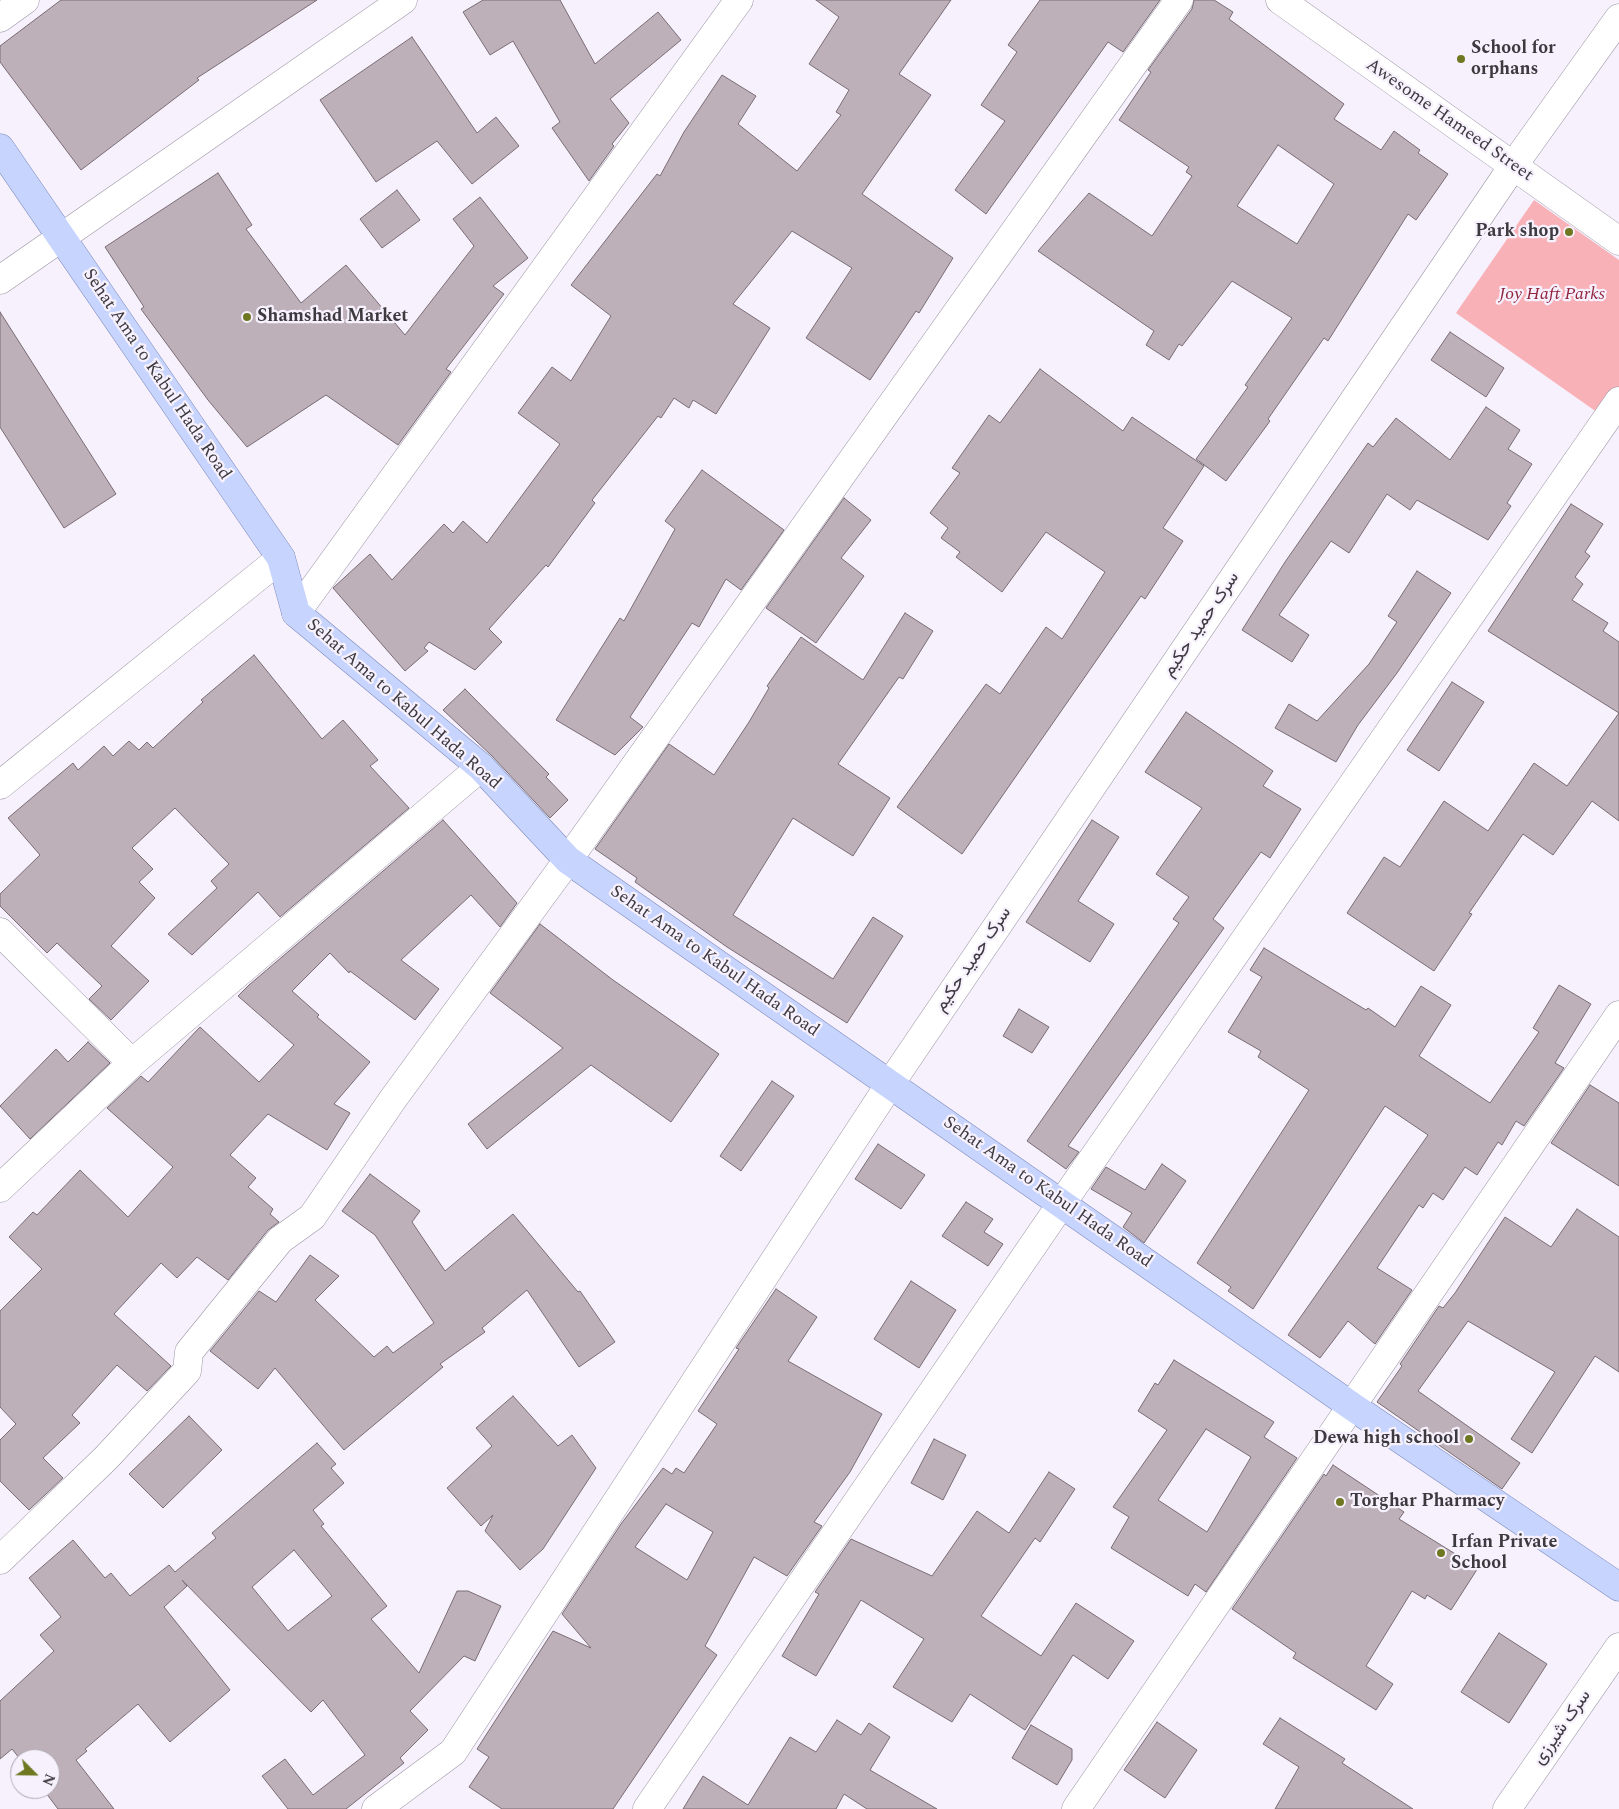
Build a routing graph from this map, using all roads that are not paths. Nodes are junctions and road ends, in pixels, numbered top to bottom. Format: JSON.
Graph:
{"nodes":[{"id":1,"x":25,"y":0,"type":"edge"},
{"id":2,"x":403,"y":0,"type":"edge"},
{"id":3,"x":739,"y":0,"type":"edge"},
{"id":4,"x":1179,"y":0,"type":"edge"},
{"id":5,"x":1280,"y":0,"type":"edge"},
{"id":6,"x":0,"y":18,"type":"edge"},
{"id":7,"x":1619,"y":18,"type":"edge"},
{"id":8,"x":0,"y":148,"type":"edge"},
{"id":9,"x":1513,"y":166,"type":"junction"},
{"id":10,"x":62,"y":238,"type":"junction"},
{"id":11,"x":1619,"y":241,"type":"edge"},
{"id":12,"x":0,"y":280,"type":"edge"},
{"id":13,"x":1619,"y":401,"type":"edge"},
{"id":14,"x":282,"y":558,"type":"junction"},
{"id":15,"x":296,"y":613,"type":"junction"},
{"id":16,"x":481,"y":767,"type":"junction"},
{"id":17,"x":0,"y":786,"type":"edge"},
{"id":18,"x":568,"y":860,"type":"junction"},
{"id":19,"x":0,"y":932,"type":"edge"},
{"id":20,"x":1619,"y":1015,"type":"edge"},
{"id":21,"x":132,"y":1062,"type":"junction"},
{"id":22,"x":890,"y":1084,"type":"junction"},
{"id":23,"x":0,"y":1188,"type":"edge"},
{"id":24,"x":1062,"y":1203,"type":"junction"},
{"id":25,"x":1353,"y":1407,"type":"junction"},
{"id":26,"x":0,"y":1560,"type":"edge"},
{"id":27,"x":1619,"y":1587,"type":"edge"},
{"id":28,"x":1619,"y":1647,"type":"edge"},
{"id":29,"x":376,"y":1809,"type":"edge"},
{"id":30,"x":647,"y":1809,"type":"edge"},
{"id":31,"x":1076,"y":1809,"type":"edge"},
{"id":32,"x":1506,"y":1809,"type":"edge"}],
"edges":[{"from":1,"to":6,"type":"street"},
{"from":2,"to":10,"type":"street"},
{"from":3,"to":15,"type":"street"},
{"from":4,"to":18,"type":"street"},
{"from":5,"to":9,"type":"street","name":"Awesome Hameed Street"},
{"from":7,"to":9,"type":"street","name":"سرک حمید حکیم"},
{"from":8,"to":10,"type":"main road","name":"Sehat Ama to Kabul Hada Road"},
{"from":9,"to":11,"type":"street","name":"Awesome Hameed Street"},
{"from":9,"to":22,"type":"street","name":"سرک حمید حکیم"},
{"from":10,"to":12,"type":"street"},
{"from":10,"to":14,"type":"main road","name":"Sehat Ama to Kabul Hada Road"},
{"from":13,"to":24,"type":"street"},
{"from":14,"to":15,"type":"main road","name":"Sehat Ama to Kabul Hada Road"},
{"from":14,"to":17,"type":"street"},
{"from":15,"to":16,"type":"main road","name":"Sehat Ama to Kabul Hada Road"},
{"from":16,"to":18,"type":"main road","name":"Sehat Ama to Kabul Hada Road"},
{"from":16,"to":21,"type":"street"},
{"from":18,"to":22,"type":"main road","name":"Sehat Ama to Kabul Hada Road"},
{"from":18,"to":26,"type":"street"},
{"from":19,"to":21,"type":"street"},
{"from":20,"to":25,"type":"street"},
{"from":21,"to":23,"type":"street"},
{"from":22,"to":24,"type":"main road","name":"Sehat Ama to Kabul Hada Road"},
{"from":22,"to":29,"type":"street","name":"سرک حمید حکیم"},
{"from":24,"to":25,"type":"main road","name":"Sehat Ama to Kabul Hada Road"},
{"from":24,"to":30,"type":"street"},
{"from":25,"to":27,"type":"main road","name":"Sehat Ama to Kabul Hada Road"},
{"from":25,"to":31,"type":"street"},
{"from":28,"to":32,"type":"street","name":"سرک شیرزی"}]}
